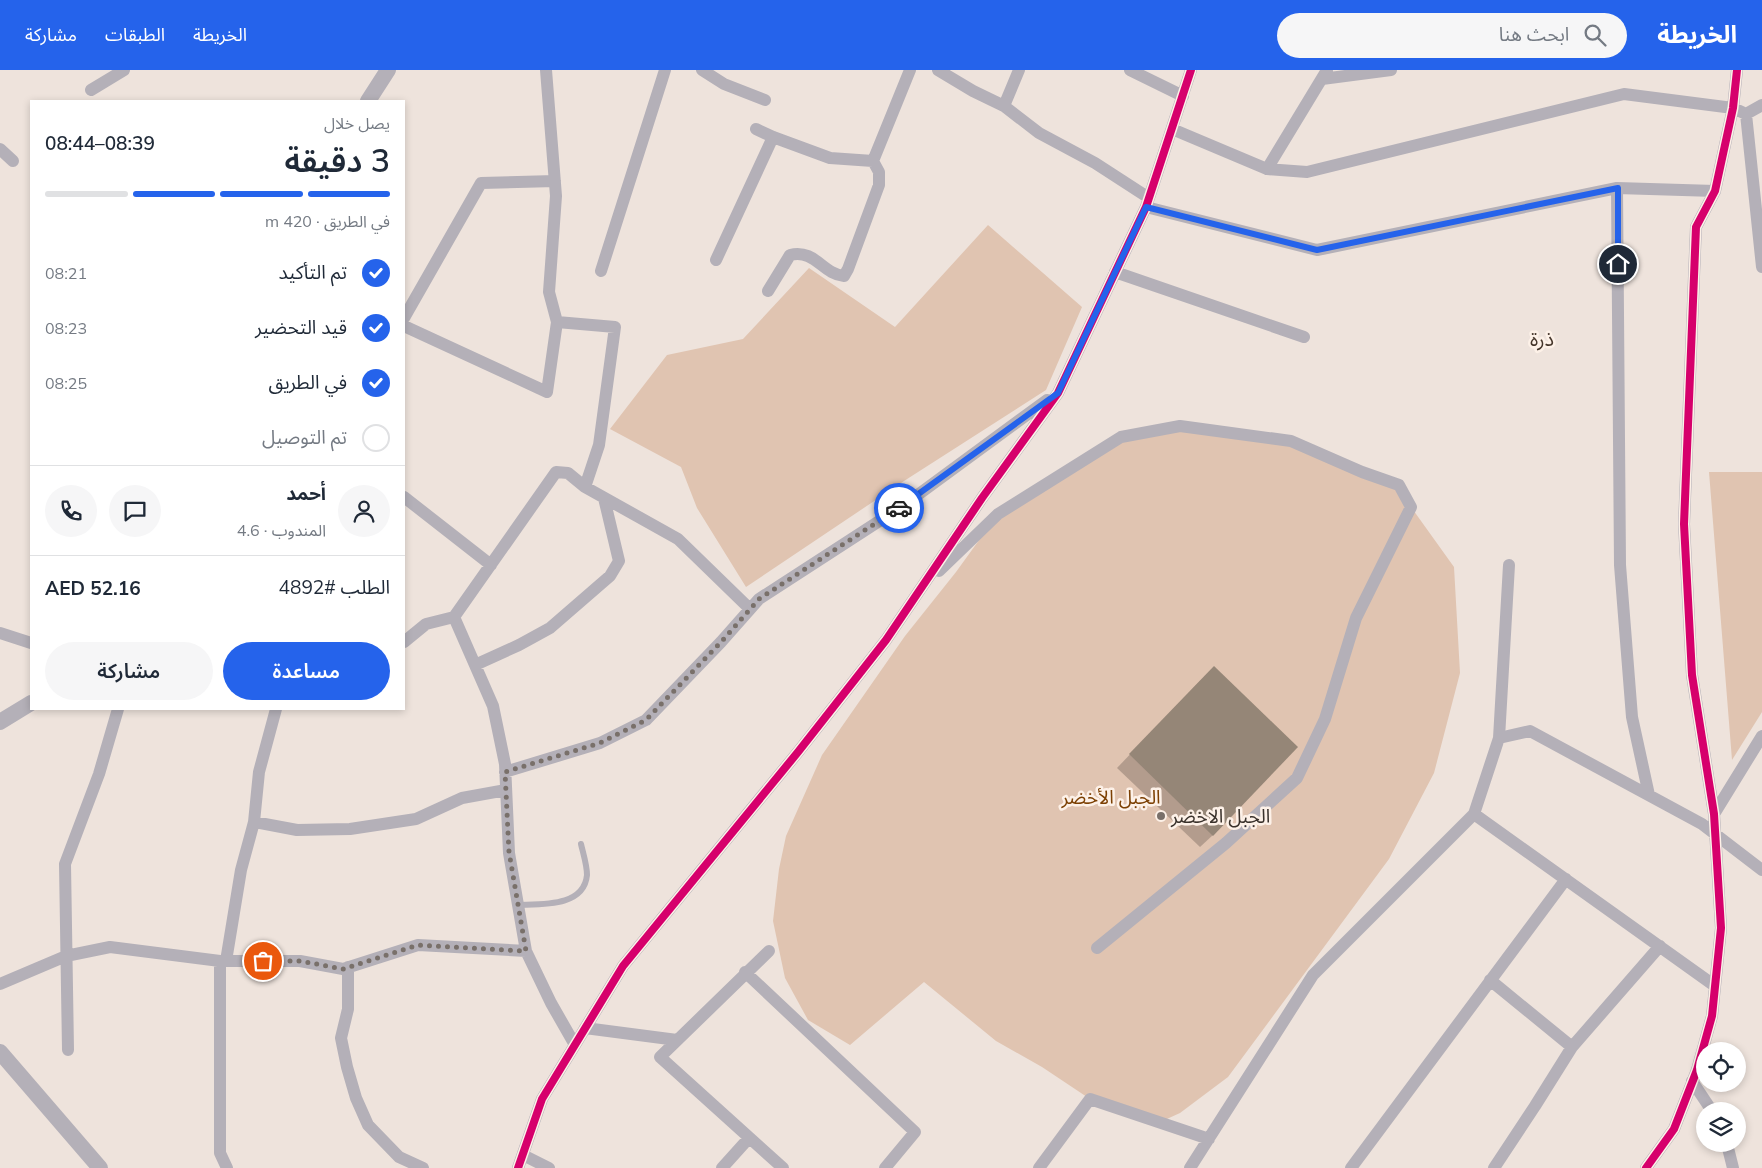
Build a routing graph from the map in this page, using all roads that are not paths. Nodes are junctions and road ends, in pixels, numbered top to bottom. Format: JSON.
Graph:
{"nodes":[{"id":1,"x":124,"y":70,"type":"edge"},
{"id":2,"x":388,"y":70,"type":"edge"},
{"id":3,"x":546,"y":70,"type":"edge"},
{"id":4,"x":665,"y":70,"type":"edge"},
{"id":5,"x":702,"y":70,"type":"edge"},
{"id":6,"x":910,"y":70,"type":"edge"},
{"id":7,"x":938,"y":70,"type":"edge"},
{"id":8,"x":1019,"y":70,"type":"edge"},
{"id":9,"x":1130,"y":70,"type":"edge"},
{"id":10,"x":1191,"y":70,"type":"edge"},
{"id":11,"x":1391,"y":70,"type":"edge"},
{"id":12,"x":1737,"y":70,"type":"edge"},
{"id":13,"x":1324,"y":74,"type":"edge"},
{"id":14,"x":91,"y":90,"type":"dead end"},
{"id":15,"x":1183,"y":96,"type":"junction"},
{"id":16,"x":369,"y":100,"type":"edge"},
{"id":17,"x":765,"y":100,"type":"dead end"},
{"id":18,"x":1004,"y":106,"type":"junction"},
{"id":19,"x":1762,"y":106,"type":"edge"},
{"id":20,"x":1733,"y":108,"type":"junction"},
{"id":21,"x":1746,"y":114,"type":"junction"},
{"id":22,"x":756,"y":129,"type":"dead end"},
{"id":23,"x":1172,"y":129,"type":"junction"},
{"id":24,"x":773,"y":137,"type":"junction"},
{"id":25,"x":0,"y":149,"type":"edge"},
{"id":26,"x":13,"y":161,"type":"dead end"},
{"id":27,"x":873,"y":161,"type":"junction"},
{"id":28,"x":1267,"y":169,"type":"junction"},
{"id":29,"x":555,"y":181,"type":"junction"},
{"id":30,"x":1618,"y":188,"type":"junction"},
{"id":31,"x":1715,"y":191,"type":"junction"},
{"id":32,"x":1147,"y":202,"type":"junction"},
{"id":33,"x":716,"y":260,"type":"dead end"},
{"id":34,"x":1762,"y":268,"type":"edge"},
{"id":35,"x":601,"y":271,"type":"dead end"},
{"id":36,"x":1115,"y":272,"type":"junction"},
{"id":37,"x":768,"y":291,"type":"dead end"},
{"id":38,"x":405,"y":316,"type":"edge"},
{"id":39,"x":558,"y":322,"type":"junction"},
{"id":40,"x":405,"y":326,"type":"edge"},
{"id":41,"x":1304,"y":337,"type":"dead end"},
{"id":42,"x":1058,"y":393,"type":"junction"},
{"id":43,"x":585,"y":487,"type":"junction"},
{"id":44,"x":405,"y":498,"type":"edge"},
{"id":45,"x":604,"y":498,"type":"junction"},
{"id":46,"x":491,"y":565,"type":"junction"},
{"id":47,"x":1510,"y":565,"type":"dead end"},
{"id":48,"x":921,"y":588,"type":"junction"},
{"id":49,"x":750,"y":609,"type":"junction"},
{"id":50,"x":454,"y":617,"type":"junction"},
{"id":51,"x":0,"y":633,"type":"edge"},
{"id":52,"x":405,"y":641,"type":"edge"},
{"id":53,"x":30,"y":643,"type":"edge"},
{"id":54,"x":475,"y":665,"type":"junction"},
{"id":55,"x":30,"y":704,"type":"edge"},
{"id":56,"x":118,"y":710,"type":"edge"},
{"id":57,"x":276,"y":710,"type":"edge"},
{"id":58,"x":0,"y":722,"type":"edge"},
{"id":59,"x":1762,"y":736,"type":"edge"},
{"id":60,"x":1499,"y":738,"type":"junction"},
{"id":61,"x":505,"y":772,"type":"junction"},
{"id":62,"x":506,"y":790,"type":"junction"},
{"id":63,"x":1649,"y":795,"type":"junction"},
{"id":64,"x":1474,"y":814,"type":"junction"},
{"id":65,"x":1714,"y":814,"type":"junction"},
{"id":66,"x":254,"y":822,"type":"junction"},
{"id":67,"x":1716,"y":834,"type":"junction"},
{"id":68,"x":580,"y":844,"type":"dead end"},
{"id":69,"x":1762,"y":870,"type":"edge"},
{"id":70,"x":1566,"y":879,"type":"junction"},
{"id":71,"x":518,"y":905,"type":"junction"},
{"id":72,"x":1660,"y":946,"type":"junction"},
{"id":73,"x":1097,"y":948,"type":"dead end"},
{"id":74,"x":769,"y":950,"type":"dead end"},
{"id":75,"x":526,"y":951,"type":"junction"},
{"id":76,"x":66,"y":956,"type":"junction"},
{"id":77,"x":223,"y":961,"type":"junction"},
{"id":78,"x":348,"y":967,"type":"junction"},
{"id":79,"x":745,"y":972,"type":"junction"},
{"id":80,"x":1490,"y":980,"type":"junction"},
{"id":81,"x":0,"y":984,"type":"edge"},
{"id":82,"x":1715,"y":986,"type":"junction"},
{"id":83,"x":585,"y":1028,"type":"junction"},
{"id":84,"x":676,"y":1040,"type":"junction"},
{"id":85,"x":575,"y":1045,"type":"junction"},
{"id":86,"x":1572,"y":1046,"type":"junction"},
{"id":87,"x":68,"y":1050,"type":"dead end"},
{"id":88,"x":0,"y":1052,"type":"edge"},
{"id":89,"x":1692,"y":1081,"type":"junction"},
{"id":90,"x":1706,"y":1102,"type":"edge"},
{"id":91,"x":749,"y":1138,"type":"junction"},
{"id":92,"x":1209,"y":1139,"type":"junction"},
{"id":93,"x":1729,"y":1152,"type":"edge"},
{"id":94,"x":523,"y":1155,"type":"junction"},
{"id":95,"x":100,"y":1168,"type":"edge"},
{"id":96,"x":227,"y":1168,"type":"edge"},
{"id":97,"x":423,"y":1168,"type":"edge"},
{"id":98,"x":518,"y":1168,"type":"edge"},
{"id":99,"x":549,"y":1168,"type":"edge"},
{"id":100,"x":722,"y":1168,"type":"edge"},
{"id":101,"x":783,"y":1168,"type":"edge"},
{"id":102,"x":885,"y":1168,"type":"edge"},
{"id":103,"x":1039,"y":1168,"type":"edge"},
{"id":104,"x":1190,"y":1168,"type":"edge"},
{"id":105,"x":1351,"y":1168,"type":"edge"},
{"id":106,"x":1494,"y":1168,"type":"edge"},
{"id":107,"x":1646,"y":1168,"type":"edge"},
{"id":108,"x":1733,"y":1168,"type":"edge"}],
"edges":[{"from":1,"to":14,"type":"street"},
{"from":2,"to":16,"type":"street"},
{"from":3,"to":29,"type":"street"},
{"from":4,"to":35,"type":"street"},
{"from":5,"to":17,"type":"street"},
{"from":6,"to":27,"type":"street"},
{"from":7,"to":18,"type":"street"},
{"from":8,"to":18,"type":"street"},
{"from":9,"to":15,"type":"street"},
{"from":10,"to":15,"type":"street"},
{"from":11,"to":13,"type":"street"},
{"from":12,"to":20,"type":"street"},
{"from":13,"to":28,"type":"street"},
{"from":15,"to":23,"type":"street"},
{"from":18,"to":32,"type":"street"},
{"from":19,"to":21,"type":"street"},
{"from":20,"to":21,"type":"street"},
{"from":20,"to":28,"type":"street"},
{"from":20,"to":31,"type":"street"},
{"from":21,"to":34,"type":"street"},
{"from":22,"to":24,"type":"street"},
{"from":23,"to":28,"type":"street"},
{"from":23,"to":32,"type":"street"},
{"from":24,"to":27,"type":"street"},
{"from":24,"to":33,"type":"street"},
{"from":25,"to":26,"type":"street"},
{"from":27,"to":37,"type":"street"},
{"from":29,"to":38,"type":"street"},
{"from":29,"to":39,"type":"street"},
{"from":30,"to":31,"type":"street"},
{"from":30,"to":32,"type":"street"},
{"from":30,"to":63,"type":"street"},
{"from":31,"to":65,"type":"street"},
{"from":32,"to":36,"type":"street"},
{"from":36,"to":41,"type":"street"},
{"from":36,"to":42,"type":"street"},
{"from":39,"to":40,"type":"street"},
{"from":39,"to":43,"type":"street"},
{"from":42,"to":48,"type":"street"},
{"from":42,"to":49,"type":"street"},
{"from":43,"to":45,"type":"street"},
{"from":43,"to":46,"type":"street"},
{"from":44,"to":46,"type":"street"},
{"from":45,"to":49,"type":"street"},
{"from":45,"to":54,"type":"street"},
{"from":46,"to":50,"type":"street"},
{"from":47,"to":60,"type":"street"},
{"from":48,"to":73,"type":"street"},
{"from":48,"to":83,"type":"street"},
{"from":49,"to":61,"type":"street"},
{"from":50,"to":52,"type":"street"},
{"from":50,"to":54,"type":"street"},
{"from":51,"to":53,"type":"street"},
{"from":54,"to":61,"type":"street"},
{"from":55,"to":58,"type":"street"},
{"from":56,"to":76,"type":"street"},
{"from":57,"to":66,"type":"street"},
{"from":59,"to":65,"type":"street"},
{"from":60,"to":63,"type":"street"},
{"from":60,"to":64,"type":"street"},
{"from":61,"to":62,"type":"street"},
{"from":62,"to":66,"type":"street"},
{"from":62,"to":71,"type":"street"},
{"from":63,"to":67,"type":"street"},
{"from":64,"to":70,"type":"street"},
{"from":64,"to":92,"type":"street"},
{"from":65,"to":67,"type":"street"},
{"from":66,"to":77,"type":"street"},
{"from":67,"to":69,"type":"street"},
{"from":67,"to":82,"type":"street"},
{"from":68,"to":71,"type":"lane"},
{"from":70,"to":72,"type":"street"},
{"from":70,"to":80,"type":"street"},
{"from":71,"to":75,"type":"street"},
{"from":72,"to":82,"type":"street"},
{"from":72,"to":86,"type":"street"},
{"from":74,"to":79,"type":"street"},
{"from":75,"to":78,"type":"street"},
{"from":75,"to":85,"type":"street"},
{"from":76,"to":77,"type":"street"},
{"from":76,"to":81,"type":"street"},
{"from":76,"to":87,"type":"street"},
{"from":77,"to":78,"type":"street"},
{"from":77,"to":96,"type":"street"},
{"from":78,"to":97,"type":"street"},
{"from":79,"to":84,"type":"street"},
{"from":79,"to":102,"type":"street"},
{"from":80,"to":86,"type":"street"},
{"from":80,"to":105,"type":"street"},
{"from":82,"to":89,"type":"street"},
{"from":83,"to":84,"type":"street"},
{"from":83,"to":85,"type":"street"},
{"from":84,"to":91,"type":"street"},
{"from":85,"to":94,"type":"street"},
{"from":86,"to":106,"type":"street"},
{"from":88,"to":95,"type":"street"},
{"from":89,"to":90,"type":"street"},
{"from":89,"to":107,"type":"street"},
{"from":91,"to":100,"type":"street"},
{"from":91,"to":101,"type":"street"},
{"from":92,"to":103,"type":"street"},
{"from":92,"to":104,"type":"street"},
{"from":93,"to":108,"type":"street"},
{"from":94,"to":98,"type":"street"},
{"from":94,"to":99,"type":"street"}]}
